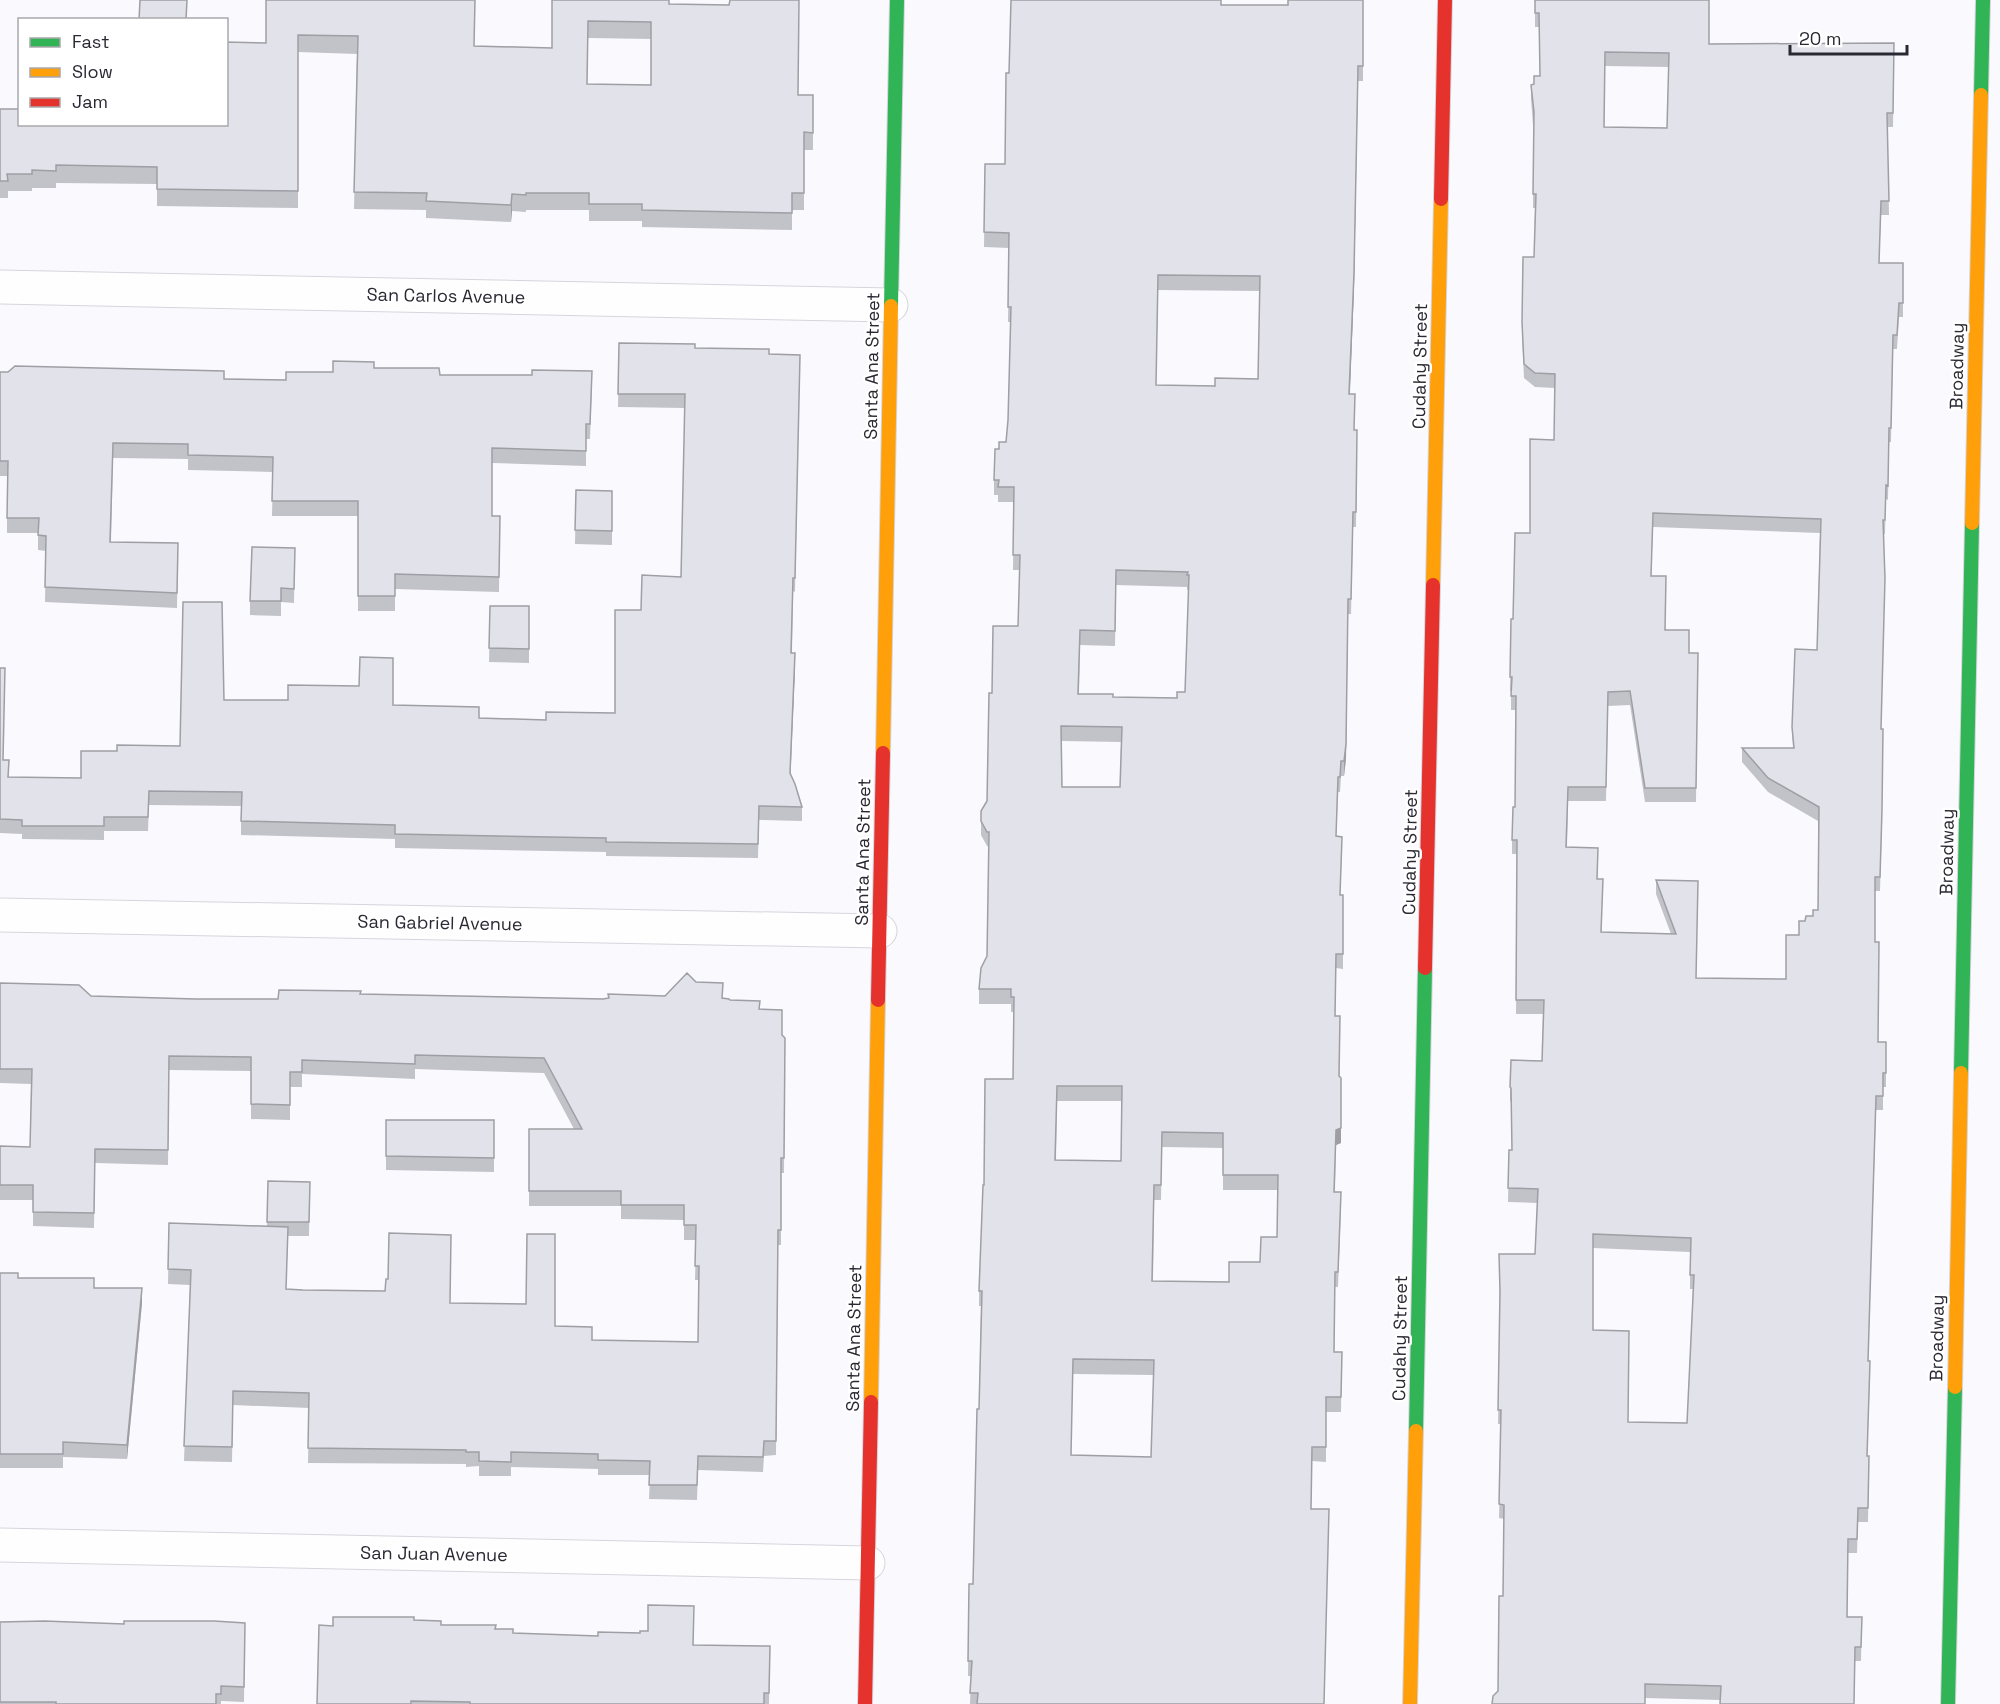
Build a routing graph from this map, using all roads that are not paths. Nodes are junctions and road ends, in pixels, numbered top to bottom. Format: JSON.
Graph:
{"nodes":[{"id":1,"x":897,"y":0,"type":"edge"},
{"id":2,"x":1445,"y":0,"type":"edge"},
{"id":3,"x":1983,"y":0,"type":"edge"},
{"id":4,"x":0,"y":287,"type":"edge"},
{"id":5,"x":891,"y":305,"type":"junction"},
{"id":6,"x":0,"y":915,"type":"edge"},
{"id":7,"x":880,"y":931,"type":"junction"},
{"id":8,"x":0,"y":1545,"type":"edge"},
{"id":9,"x":868,"y":1563,"type":"junction"},
{"id":10,"x":865,"y":1704,"type":"edge"},
{"id":11,"x":1410,"y":1704,"type":"edge"},
{"id":12,"x":1948,"y":1704,"type":"edge"}],
"edges":[{"from":1,"to":5,"type":"street","name":"Santa Ana Street"},
{"from":2,"to":11,"type":"street","name":"Cudahy Street"},
{"from":3,"to":12,"type":"street","name":"Broadway"},
{"from":4,"to":5,"type":"street","name":"San Carlos Avenue"},
{"from":5,"to":7,"type":"street","name":"Santa Ana Street"},
{"from":6,"to":7,"type":"street","name":"San Gabriel Avenue"},
{"from":7,"to":9,"type":"street","name":"Santa Ana Street"},
{"from":8,"to":9,"type":"street","name":"San Juan Avenue"},
{"from":9,"to":10,"type":"street","name":"Santa Ana Street"}]}
